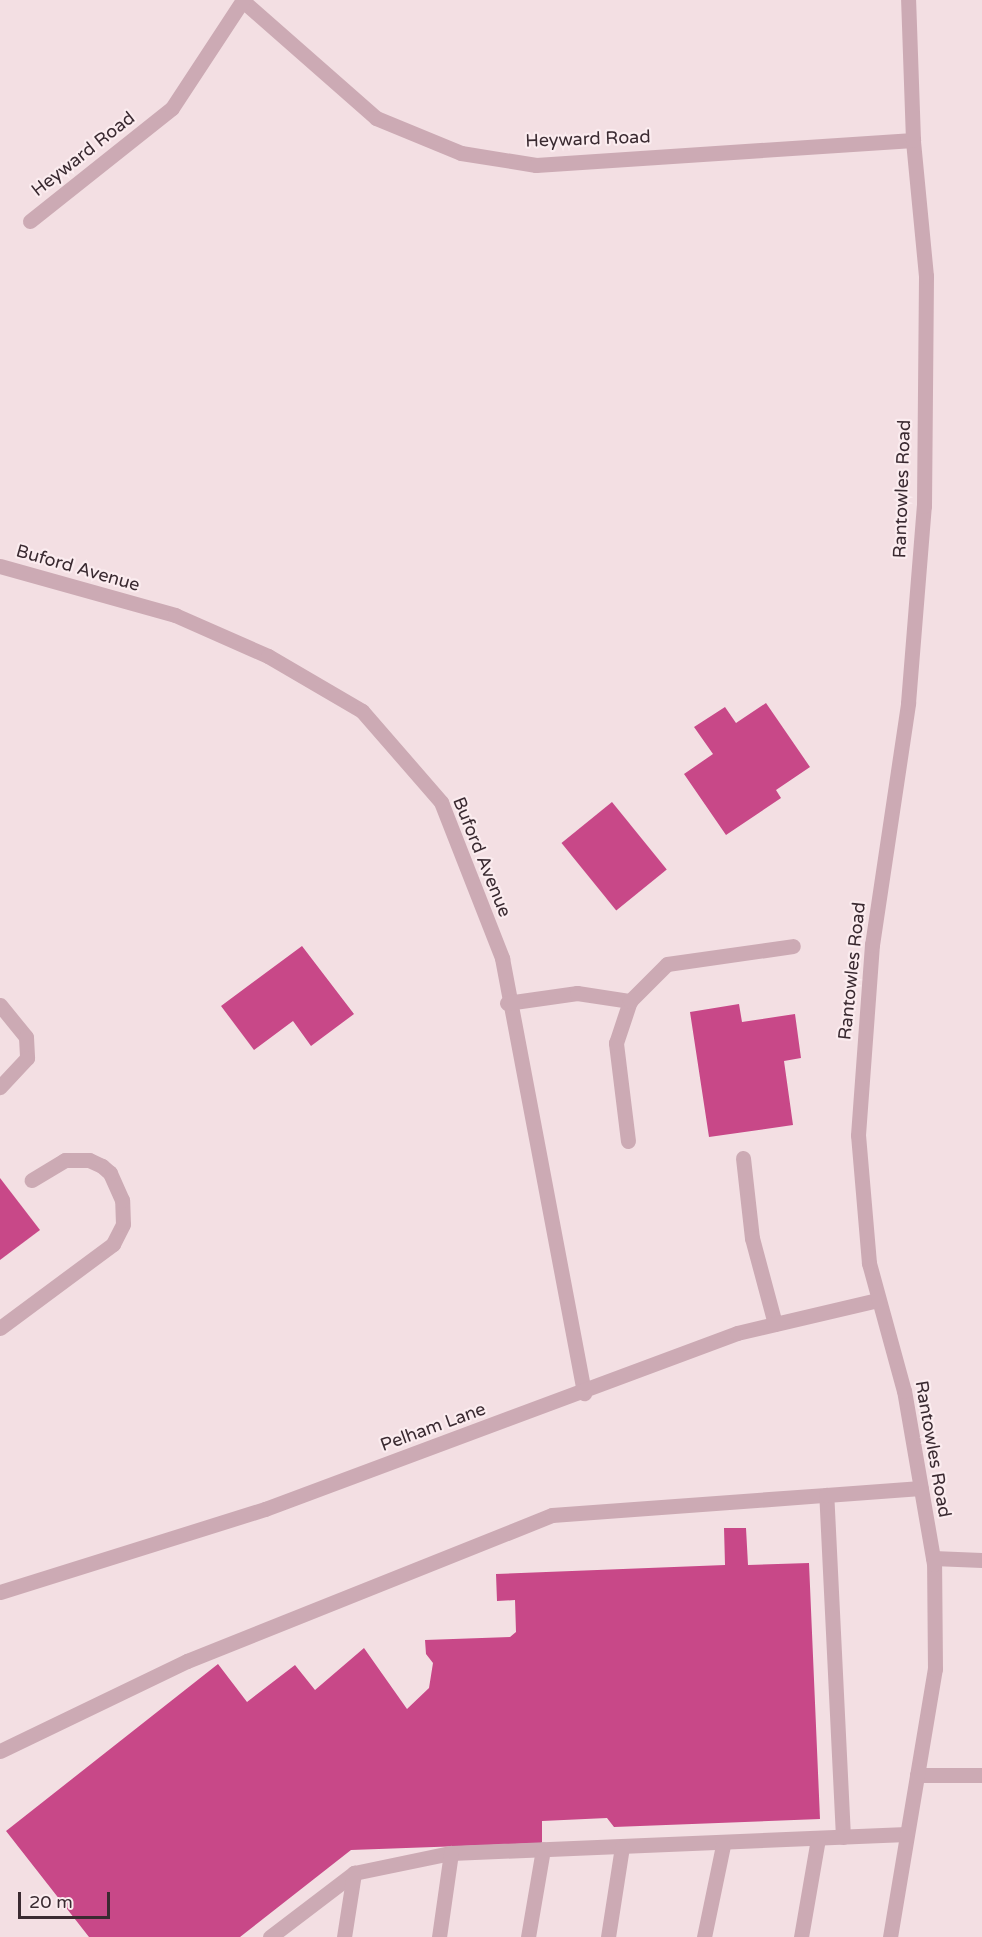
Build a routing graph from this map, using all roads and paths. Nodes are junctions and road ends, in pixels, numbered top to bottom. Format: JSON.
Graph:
{"nodes":[{"id":1,"x":243,"y":0,"type":"edge"},
{"id":2,"x":908,"y":0,"type":"edge"},
{"id":3,"x":913,"y":140,"type":"junction"},
{"id":4,"x":30,"y":221,"type":"dead end"},
{"id":5,"x":0,"y":566,"type":"edge"},
{"id":6,"x":793,"y":946,"type":"dead end"},
{"id":7,"x":630,"y":1001,"type":"junction"},
{"id":8,"x":507,"y":1003,"type":"junction"},
{"id":9,"x":0,"y":1005,"type":"edge"},
{"id":10,"x":0,"y":1087,"type":"edge"},
{"id":11,"x":628,"y":1141,"type":"dead end"},
{"id":12,"x":742,"y":1158,"type":"dead end"},
{"id":13,"x":32,"y":1180,"type":"dead end"},
{"id":14,"x":878,"y":1300,"type":"junction"},
{"id":15,"x":775,"y":1324,"type":"junction"},
{"id":16,"x":0,"y":1328,"type":"edge"},
{"id":17,"x":584,"y":1393,"type":"junction"},
{"id":18,"x":921,"y":1488,"type":"junction"},
{"id":19,"x":826,"y":1495,"type":"junction"},
{"id":20,"x":933,"y":1558,"type":"junction"},
{"id":21,"x":982,"y":1560,"type":"edge"},
{"id":22,"x":0,"y":1592,"type":"edge"},
{"id":23,"x":0,"y":1751,"type":"edge"},
{"id":24,"x":917,"y":1775,"type":"junction"},
{"id":25,"x":982,"y":1775,"type":"edge"},
{"id":26,"x":907,"y":1834,"type":"junction"},
{"id":27,"x":843,"y":1838,"type":"junction"},
{"id":28,"x":818,"y":1839,"type":"junction"},
{"id":29,"x":723,"y":1845,"type":"junction"},
{"id":30,"x":622,"y":1847,"type":"junction"},
{"id":31,"x":543,"y":1849,"type":"junction"},
{"id":32,"x":451,"y":1853,"type":"junction"},
{"id":33,"x":354,"y":1873,"type":"junction"},
{"id":34,"x":270,"y":1937,"type":"edge"},
{"id":35,"x":344,"y":1937,"type":"edge"},
{"id":36,"x":439,"y":1937,"type":"edge"},
{"id":37,"x":528,"y":1937,"type":"edge"},
{"id":38,"x":609,"y":1937,"type":"edge"},
{"id":39,"x":704,"y":1937,"type":"edge"},
{"id":40,"x":801,"y":1937,"type":"edge"},
{"id":41,"x":890,"y":1937,"type":"edge"}],
"edges":[{"from":1,"to":3,"type":"street","name":"Heyward Road"},
{"from":1,"to":4,"type":"street","name":"Heyward Road"},
{"from":2,"to":3,"type":"street","name":"Rantowles Road"},
{"from":3,"to":14,"type":"street","name":"Rantowles Road"},
{"from":5,"to":8,"type":"street","name":"Buford Avenue"},
{"from":6,"to":7,"type":"street"},
{"from":7,"to":8,"type":"street"},
{"from":7,"to":11,"type":"street"},
{"from":8,"to":17,"type":"street","name":"Buford Avenue"},
{"from":9,"to":10,"type":"street"},
{"from":12,"to":15,"type":"street"},
{"from":13,"to":16,"type":"street"},
{"from":14,"to":15,"type":"street","name":"Pelham Lane"},
{"from":14,"to":18,"type":"street","name":"Rantowles Road"},
{"from":15,"to":17,"type":"street","name":"Pelham Lane"},
{"from":17,"to":22,"type":"street","name":"Pelham Lane"},
{"from":18,"to":19,"type":"street"},
{"from":18,"to":20,"type":"street","name":"Rantowles Road"},
{"from":19,"to":23,"type":"street"},
{"from":19,"to":27,"type":"street"},
{"from":20,"to":21,"type":"street"},
{"from":20,"to":24,"type":"street","name":"Rantowles Road"},
{"from":24,"to":25,"type":"street"},
{"from":24,"to":26,"type":"street","name":"Rantowles Road"},
{"from":26,"to":27,"type":"street"},
{"from":26,"to":41,"type":"street","name":"Rantowles Road"},
{"from":27,"to":28,"type":"street"},
{"from":28,"to":29,"type":"street"},
{"from":28,"to":40,"type":"street"},
{"from":29,"to":30,"type":"street"},
{"from":29,"to":39,"type":"street"},
{"from":30,"to":31,"type":"street"},
{"from":30,"to":38,"type":"street"},
{"from":31,"to":32,"type":"street"},
{"from":31,"to":37,"type":"street"},
{"from":32,"to":33,"type":"street"},
{"from":32,"to":36,"type":"street"},
{"from":33,"to":34,"type":"street"},
{"from":33,"to":35,"type":"street"}]}
